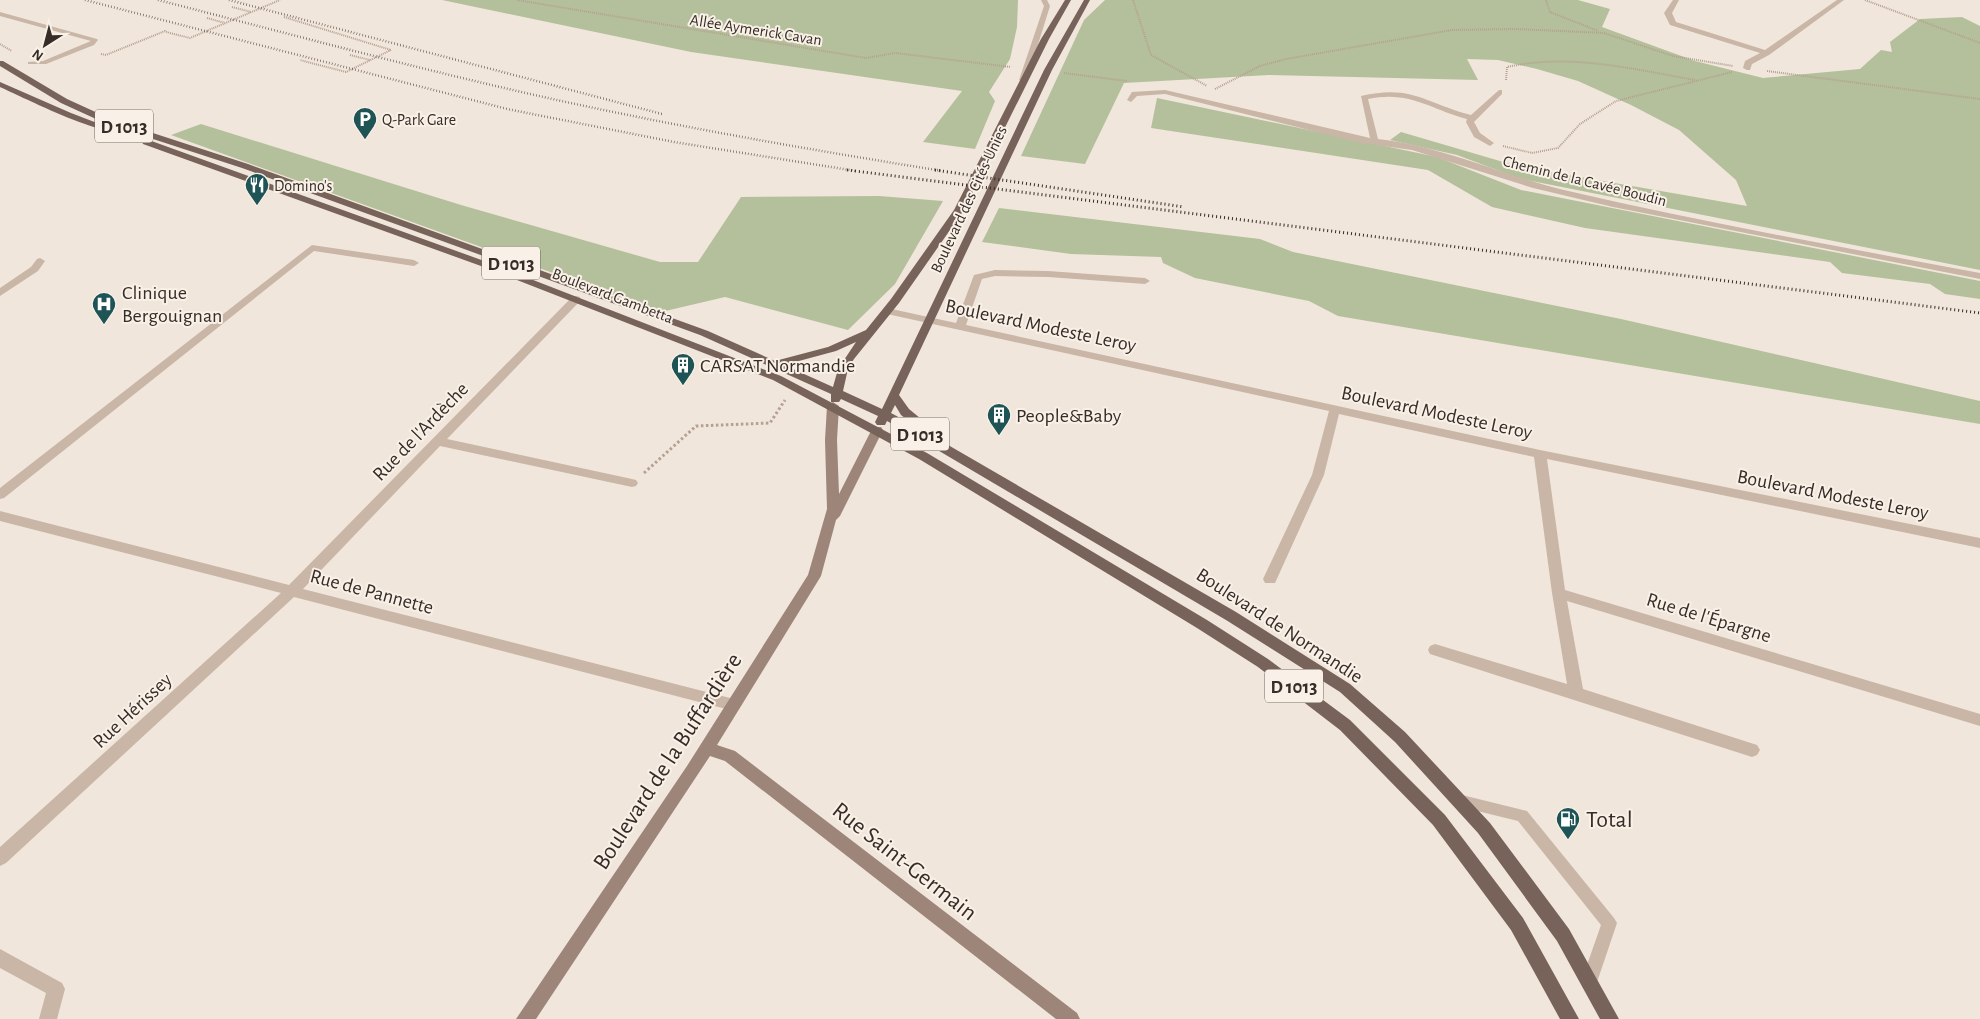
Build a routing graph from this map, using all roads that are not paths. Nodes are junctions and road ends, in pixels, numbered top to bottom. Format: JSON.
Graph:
{"nodes":[{"id":1,"x":1044,"y":0,"type":"edge"},
{"id":2,"x":1068,"y":0,"type":"edge"},
{"id":3,"x":1088,"y":0,"type":"edge"},
{"id":4,"x":1676,"y":0,"type":"edge"},
{"id":5,"x":1841,"y":0,"type":"edge"},
{"id":6,"x":0,"y":14,"type":"edge"},
{"id":7,"x":1766,"y":53,"type":"junction"},
{"id":8,"x":0,"y":63,"type":"edge"},
{"id":9,"x":44,"y":63,"type":"junction"},
{"id":10,"x":30,"y":64,"type":"dead end"},
{"id":11,"x":57,"y":67,"type":"dead end"},
{"id":12,"x":1747,"y":68,"type":"road end"},
{"id":13,"x":11,"y":70,"type":"junction"},
{"id":14,"x":0,"y":71,"type":"edge"},
{"id":15,"x":0,"y":84,"type":"edge"},
{"id":16,"x":1021,"y":87,"type":"junction"},
{"id":17,"x":1499,"y":92,"type":"road end"},
{"id":18,"x":1131,"y":100,"type":"dead end"},
{"id":19,"x":1472,"y":118,"type":"junction"},
{"id":20,"x":1374,"y":141,"type":"junction"},
{"id":21,"x":1490,"y":143,"type":"road end"},
{"id":22,"x":40,"y":262,"type":"dead end"},
{"id":23,"x":414,"y":263,"type":"dead end"},
{"id":24,"x":1980,"y":276,"type":"edge"},
{"id":25,"x":1145,"y":281,"type":"dead end"},
{"id":26,"x":0,"y":293,"type":"edge"},
{"id":27,"x":576,"y":298,"type":"junction"},
{"id":28,"x":887,"y":311,"type":"junction"},
{"id":29,"x":929,"y":320,"type":"junction"},
{"id":30,"x":960,"y":327,"type":"junction"},
{"id":31,"x":868,"y":333,"type":"junction"},
{"id":32,"x":775,"y":364,"type":"junction"},
{"id":33,"x":836,"y":392,"type":"junction"},
{"id":34,"x":893,"y":394,"type":"junction"},
{"id":35,"x":833,"y":406,"type":"junction"},
{"id":36,"x":1335,"y":410,"type":"junction"},
{"id":37,"x":884,"y":414,"type":"junction"},
{"id":38,"x":877,"y":430,"type":"junction"},
{"id":39,"x":438,"y":441,"type":"junction"},
{"id":40,"x":956,"y":454,"type":"junction"},
{"id":41,"x":1540,"y":454,"type":"junction"},
{"id":42,"x":923,"y":456,"type":"joint"},
{"id":43,"x":632,"y":483,"type":"road end"},
{"id":44,"x":0,"y":495,"type":"edge"},
{"id":45,"x":0,"y":516,"type":"edge"},
{"id":46,"x":832,"y":521,"type":"junction"},
{"id":47,"x":1980,"y":543,"type":"edge"},
{"id":48,"x":1270,"y":579,"type":"dead end"},
{"id":49,"x":292,"y":591,"type":"junction"},
{"id":50,"x":1559,"y":593,"type":"junction"},
{"id":51,"x":1435,"y":650,"type":"dead end"},
{"id":52,"x":1576,"y":694,"type":"junction"},
{"id":53,"x":734,"y":705,"type":"junction"},
{"id":54,"x":1980,"y":720,"type":"edge"},
{"id":55,"x":706,"y":748,"type":"junction"},
{"id":56,"x":1752,"y":750,"type":"dead end"},
{"id":57,"x":1458,"y":800,"type":"junction"},
{"id":58,"x":0,"y":858,"type":"edge"},
{"id":59,"x":0,"y":958,"type":"edge"},
{"id":60,"x":1589,"y":982,"type":"junction"},
{"id":61,"x":48,"y":1019,"type":"edge"},
{"id":62,"x":525,"y":1019,"type":"edge"},
{"id":63,"x":1071,"y":1019,"type":"edge"},
{"id":64,"x":1570,"y":1019,"type":"edge"},
{"id":65,"x":1610,"y":1019,"type":"edge"}],
"edges":[{"from":1,"to":16,"type":"street"},
{"from":2,"to":16,"type":"main road","name":"Boulevard des Cités-Unies"},
{"from":3,"to":29,"type":"main road","name":"Boulevard des Cités-Unies"},
{"from":4,"to":7,"type":"street"},
{"from":5,"to":7,"type":"street"},
{"from":6,"to":9,"type":"lane"},
{"from":7,"to":12,"type":"street"},
{"from":8,"to":13,"type":"main road","number":"D 1013"},
{"from":9,"to":10,"type":"lane"},
{"from":9,"to":11,"type":"lane"},
{"from":13,"to":14,"type":"main road"},
{"from":13,"to":32,"type":"main road","number":"D 1013"},
{"from":15,"to":27,"type":"main road","name":"Boulevard Gambetta","number":"D 1013"},
{"from":16,"to":28,"type":"main road","name":"Boulevard des Cités-Unies"},
{"from":17,"to":19,"type":"street"},
{"from":18,"to":20,"type":"street","name":"Chemin de la Cavée Boudin"},
{"from":19,"to":20,"type":"street"},
{"from":19,"to":21,"type":"street"},
{"from":20,"to":24,"type":"street","name":"Chemin de la Cavée Boudin"},
{"from":22,"to":26,"type":"street"},
{"from":23,"to":44,"type":"street"},
{"from":25,"to":30,"type":"street"},
{"from":27,"to":35,"type":"main road","name":"Boulevard Gambetta","number":"D 1013"},
{"from":27,"to":39,"type":"street","name":"Rue de l'Ardèche"},
{"from":28,"to":29,"type":"street","name":"Boulevard Modeste Leroy"},
{"from":28,"to":31,"type":"main road","name":"Boulevard des Cités-Unies"},
{"from":29,"to":30,"type":"street","name":"Boulevard Modeste Leroy"},
{"from":29,"to":34,"type":"main road","name":"Boulevard des Cités-Unies"},
{"from":30,"to":36,"type":"street","name":"Boulevard Modeste Leroy"},
{"from":31,"to":32,"type":"main road"},
{"from":31,"to":33,"type":"main road","name":"Boulevard des Cités-Unies"},
{"from":32,"to":33,"type":"main road","number":"D 1013"},
{"from":33,"to":35,"type":"main road","name":"Boulevard des Cités-Unies"},
{"from":33,"to":37,"type":"main road","number":"D 1013"},
{"from":34,"to":37,"type":"main road","name":"Boulevard des Cités-Unies"},
{"from":34,"to":40,"type":"main road"},
{"from":35,"to":38,"type":"main road","name":"Boulevard Gambetta","number":"D 1013"},
{"from":35,"to":46,"type":"main road","name":"Boulevard de la Buffardière"},
{"from":36,"to":41,"type":"street","name":"Boulevard Modeste Leroy"},
{"from":36,"to":48,"type":"street"},
{"from":37,"to":38,"type":"main road","name":"Boulevard des Cités-Unies"},
{"from":37,"to":40,"type":"main road","number":"D 1013"},
{"from":38,"to":42,"type":"main road","name":"Boulevard Gambetta","number":"D 1013"},
{"from":38,"to":46,"type":"main road","name":"Boulevard de la Buffardière"},
{"from":39,"to":43,"type":"street"},
{"from":39,"to":49,"type":"street","name":"Rue de l'Ardèche"},
{"from":40,"to":57,"type":"main road","name":"Boulevard de Normandie","number":"D 1013"},
{"from":41,"to":47,"type":"street","name":"Boulevard Modeste Leroy"},
{"from":41,"to":50,"type":"street"},
{"from":42,"to":64,"type":"main road","name":"Boulevard de Normandie","number":"D 1013"},
{"from":45,"to":49,"type":"street","name":"Rue de Pannette"},
{"from":46,"to":53,"type":"main road","name":"Boulevard de la Buffardière"},
{"from":49,"to":53,"type":"street","name":"Rue de Pannette"},
{"from":49,"to":58,"type":"street","name":"Rue Hérissey"},
{"from":50,"to":52,"type":"street"},
{"from":50,"to":54,"type":"street","name":"Rue de l'Épargne"},
{"from":51,"to":52,"type":"street"},
{"from":52,"to":56,"type":"street"},
{"from":53,"to":55,"type":"main road","name":"Boulevard de la Buffardière"},
{"from":55,"to":62,"type":"main road","name":"Boulevard de la Buffardière"},
{"from":55,"to":63,"type":"main road","name":"Rue Saint-Germain"},
{"from":57,"to":60,"type":"main road","name":"Boulevard de Normandie","number":"D 1013"},
{"from":57,"to":60,"type":"lane"},
{"from":59,"to":61,"type":"street"},
{"from":60,"to":65,"type":"main road","name":"Boulevard de Normandie","number":"D 1013"}]}
